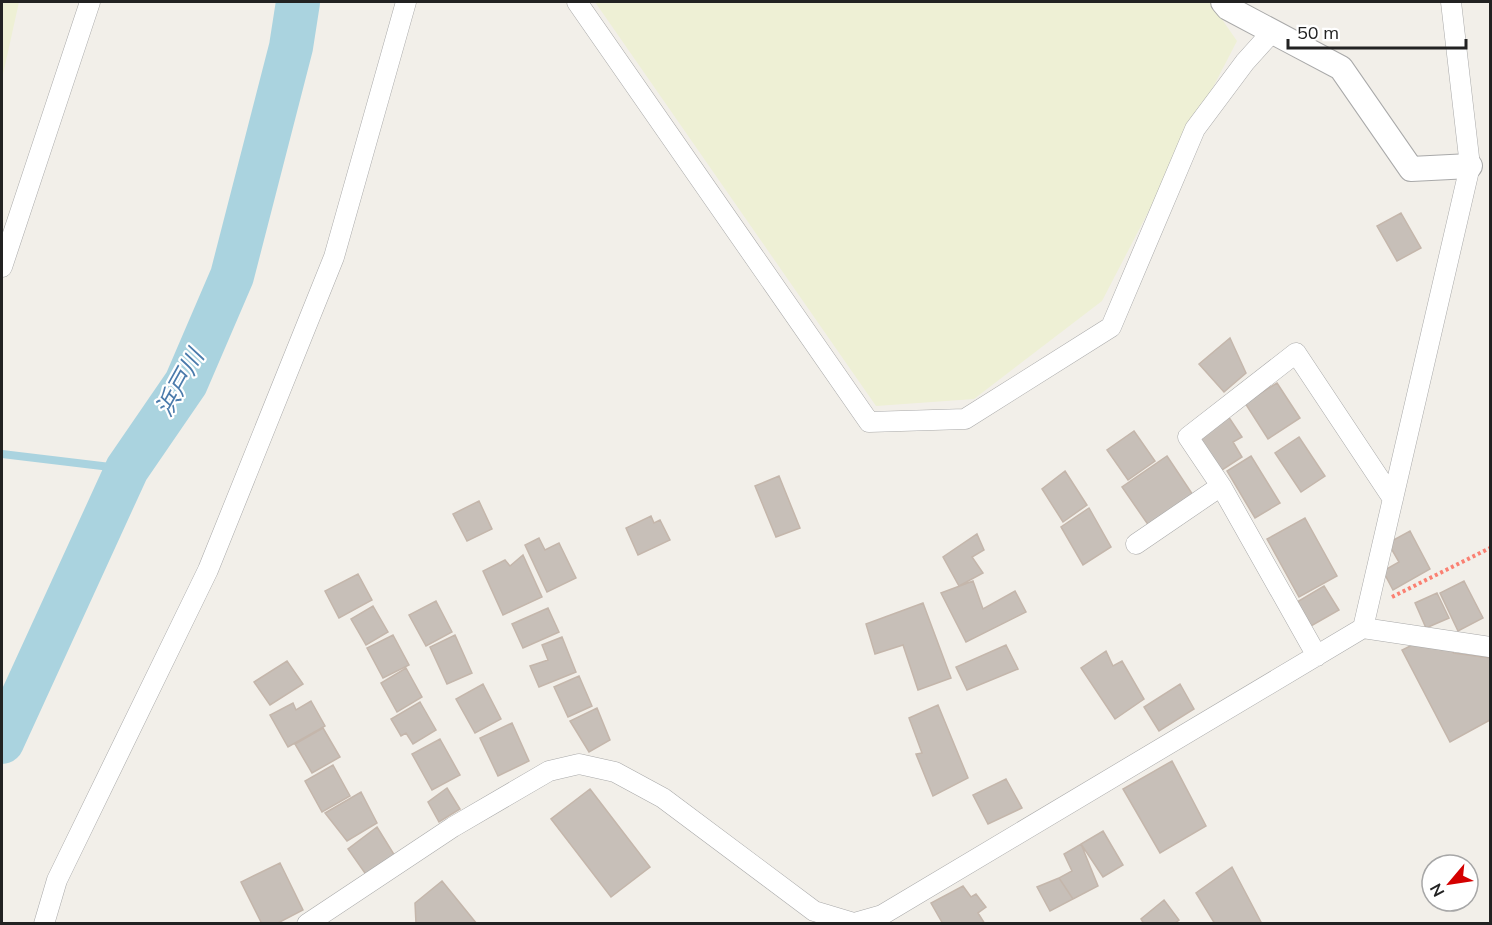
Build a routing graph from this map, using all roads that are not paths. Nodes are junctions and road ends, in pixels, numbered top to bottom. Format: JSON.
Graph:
{"nodes":[{"id":1,"x":90,"y":2,"type":"edge"},
{"id":2,"x":406,"y":2,"type":"edge"},
{"id":3,"x":577,"y":2,"type":"edge"},
{"id":4,"x":1223,"y":2,"type":"edge"},
{"id":5,"x":1451,"y":2,"type":"edge"},
{"id":6,"x":1272,"y":32,"type":"junction"},
{"id":7,"x":1470,"y":166,"type":"junction"},
{"id":8,"x":2,"y":267,"type":"edge"},
{"id":9,"x":1221,"y":486,"type":"junction"},
{"id":10,"x":1393,"y":499,"type":"junction"},
{"id":11,"x":1136,"y":544,"type":"dead end"},
{"id":12,"x":1365,"y":619,"type":"junction"},
{"id":13,"x":1491,"y":646,"type":"edge"},
{"id":14,"x":1317,"y":656,"type":"junction"},
{"id":15,"x":883,"y":919,"type":"edge"},
{"id":16,"x":44,"y":924,"type":"edge"},
{"id":17,"x":308,"y":924,"type":"edge"}],
"edges":[{"from":1,"to":8,"type":"street"},
{"from":2,"to":16,"type":"street"},
{"from":3,"to":6,"type":"street"},
{"from":4,"to":6,"type":"street"},
{"from":5,"to":7,"type":"street"},
{"from":6,"to":7,"type":"street"},
{"from":7,"to":10,"type":"street"},
{"from":9,"to":10,"type":"street"},
{"from":9,"to":11,"type":"street"},
{"from":9,"to":14,"type":"street"},
{"from":10,"to":12,"type":"street"},
{"from":12,"to":13,"type":"street"},
{"from":12,"to":14,"type":"street"},
{"from":14,"to":15,"type":"street"},
{"from":15,"to":17,"type":"street"}]}
